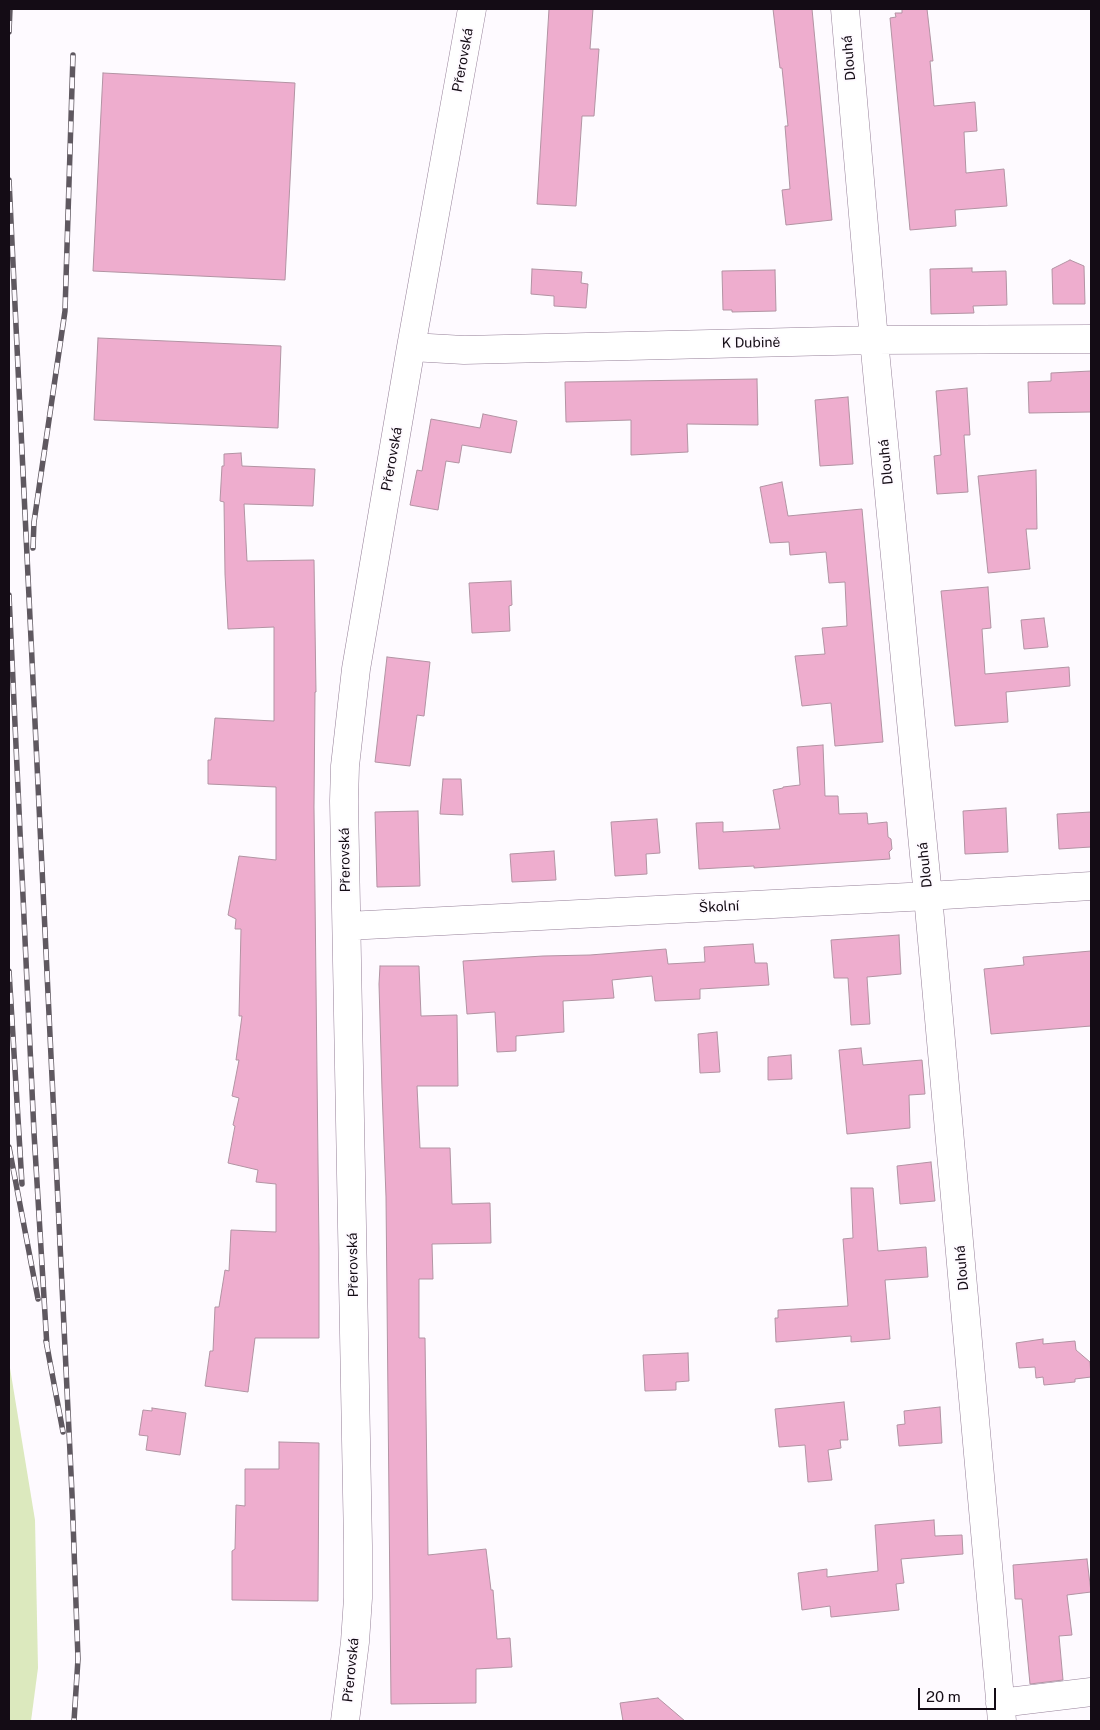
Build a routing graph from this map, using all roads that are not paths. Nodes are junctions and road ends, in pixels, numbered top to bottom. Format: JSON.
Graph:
{"nodes":[{"id":1,"x":472,"y":9,"type":"edge"},
{"id":2,"x":845,"y":9,"type":"edge"},
{"id":3,"x":1091,"y":339,"type":"edge"},
{"id":4,"x":874,"y":340,"type":"junction"},
{"id":5,"x":411,"y":347,"type":"junction"},
{"id":6,"x":1091,"y":886,"type":"edge"},
{"id":7,"x":928,"y":896,"type":"junction"},
{"id":8,"x":347,"y":926,"type":"junction"},
{"id":9,"x":1091,"y":1692,"type":"edge"},
{"id":10,"x":1001,"y":1712,"type":"edge"},
{"id":11,"x":344,"y":1721,"type":"edge"}],
"edges":[{"from":1,"to":5,"type":"street","name":"Přerovská"},
{"from":2,"to":4,"type":"street","name":"Dlouhá"},
{"from":3,"to":4,"type":"street","name":"K Dubině"},
{"from":4,"to":5,"type":"street","name":"K Dubině"},
{"from":4,"to":7,"type":"street","name":"Dlouhá"},
{"from":5,"to":8,"type":"street","name":"Přerovská"},
{"from":6,"to":7,"type":"street","name":"Školní"},
{"from":7,"to":8,"type":"street","name":"Školní"},
{"from":7,"to":10,"type":"street","name":"Dlouhá"},
{"from":8,"to":11,"type":"street","name":"Přerovská"},
{"from":9,"to":10,"type":"street"}]}
